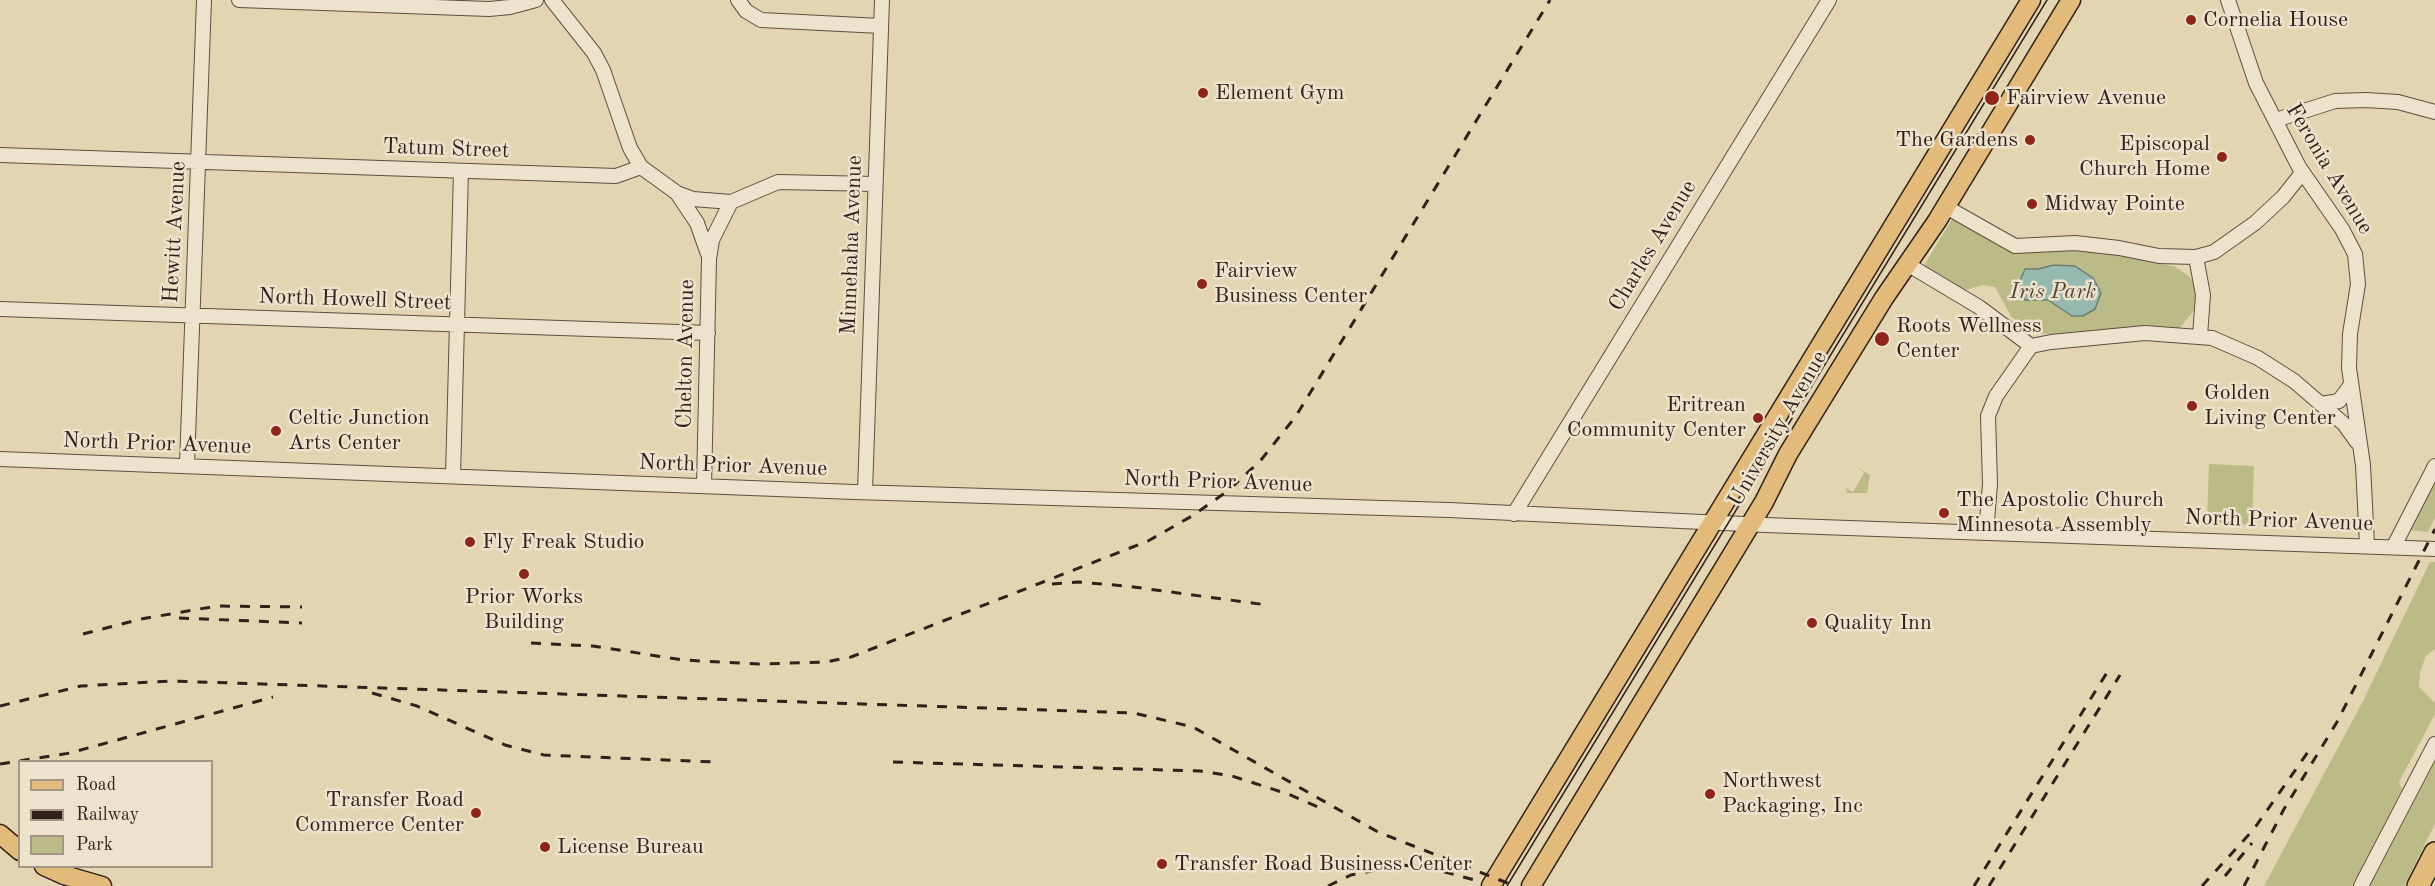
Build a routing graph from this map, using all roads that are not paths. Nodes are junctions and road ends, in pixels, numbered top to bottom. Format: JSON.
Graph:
{"nodes":[{"id":1,"x":204,"y":0,"type":"edge"},
{"id":2,"x":239,"y":0,"type":"edge"},
{"id":3,"x":536,"y":0,"type":"edge"},
{"id":4,"x":552,"y":0,"type":"edge"},
{"id":5,"x":738,"y":0,"type":"edge"},
{"id":6,"x":882,"y":0,"type":"edge"},
{"id":7,"x":1829,"y":0,"type":"edge"},
{"id":8,"x":2031,"y":0,"type":"edge"},
{"id":9,"x":2071,"y":0,"type":"edge"},
{"id":10,"x":2228,"y":0,"type":"edge"},
{"id":11,"x":374,"y":2,"type":"edge"},
{"id":12,"x":881,"y":26,"type":"junction"},
{"id":13,"x":2435,"y":112,"type":"edge"},
{"id":14,"x":2276,"y":120,"type":"junction"},
{"id":15,"x":0,"y":155,"type":"edge"},
{"id":16,"x":198,"y":162,"type":"junction"},
{"id":17,"x":640,"y":166,"type":"junction"},
{"id":18,"x":461,"y":171,"type":"junction"},
{"id":19,"x":2302,"y":173,"type":"junction"},
{"id":20,"x":876,"y":184,"type":"junction"},
{"id":21,"x":678,"y":193,"type":"junction"},
{"id":22,"x":731,"y":202,"type":"junction"},
{"id":23,"x":1946,"y":207,"type":"junction"},
{"id":24,"x":2196,"y":257,"type":"junction"},
{"id":25,"x":709,"y":259,"type":"junction"},
{"id":26,"x":1907,"y":264,"type":"junction"},
{"id":27,"x":0,"y":309,"type":"edge"},
{"id":28,"x":192,"y":316,"type":"junction"},
{"id":29,"x":458,"y":324,"type":"junction"},
{"id":30,"x":708,"y":333,"type":"junction"},
{"id":31,"x":2200,"y":336,"type":"junction"},
{"id":32,"x":2031,"y":346,"type":"junction"},
{"id":33,"x":2350,"y":386,"type":"junction"},
{"id":34,"x":2321,"y":404,"type":"junction"},
{"id":35,"x":2361,"y":450,"type":"junction"},
{"id":36,"x":0,"y":459,"type":"edge"},
{"id":37,"x":187,"y":465,"type":"junction"},
{"id":38,"x":2435,"y":466,"type":"edge"},
{"id":39,"x":453,"y":476,"type":"junction"},
{"id":40,"x":704,"y":486,"type":"junction"},
{"id":41,"x":865,"y":492,"type":"junction"},
{"id":42,"x":1514,"y":514,"type":"junction"},
{"id":43,"x":1714,"y":521,"type":"junction"},
{"id":44,"x":1751,"y":524,"type":"junction"},
{"id":45,"x":1986,"y":533,"type":"junction"},
{"id":46,"x":2367,"y":545,"type":"junction"},
{"id":47,"x":2394,"y":546,"type":"junction"},
{"id":48,"x":2435,"y":549,"type":"edge"},
{"id":49,"x":2435,"y":744,"type":"edge"},
{"id":50,"x":0,"y":834,"type":"edge"},
{"id":51,"x":18,"y":849,"type":"edge"},
{"id":52,"x":2435,"y":853,"type":"edge"},
{"id":53,"x":47,"y":868,"type":"edge"},
{"id":54,"x":102,"y":886,"type":"edge"},
{"id":55,"x":1491,"y":886,"type":"edge"},
{"id":56,"x":1531,"y":886,"type":"edge"},
{"id":57,"x":2361,"y":886,"type":"edge"},
{"id":58,"x":2418,"y":886,"type":"edge"}],
"edges":[{"from":1,"to":16,"type":"street","name":"Hewitt Avenue"},
{"from":2,"to":11,"type":"street"},
{"from":3,"to":11,"type":"street"},
{"from":4,"to":17,"type":"street"},
{"from":5,"to":12,"type":"street"},
{"from":6,"to":12,"type":"street","name":"Minnehaha Avenue"},
{"from":7,"to":42,"type":"street","name":"Charles Avenue"},
{"from":8,"to":43,"type":"main road","name":"University Avenue"},
{"from":9,"to":23,"type":"main road","name":"University Avenue"},
{"from":10,"to":14,"type":"street","name":"Feronia Avenue"},
{"from":12,"to":20,"type":"street","name":"Minnehaha Avenue"},
{"from":13,"to":14,"type":"street"},
{"from":14,"to":19,"type":"street","name":"Feronia Avenue"},
{"from":15,"to":16,"type":"street","name":"Tatum Street"},
{"from":16,"to":18,"type":"street","name":"Tatum Street"},
{"from":16,"to":28,"type":"street","name":"Hewitt Avenue"},
{"from":17,"to":18,"type":"street","name":"Tatum Street"},
{"from":17,"to":21,"type":"street"},
{"from":18,"to":29,"type":"street"},
{"from":19,"to":24,"type":"street"},
{"from":19,"to":33,"type":"street","name":"Feronia Avenue"},
{"from":20,"to":22,"type":"street"},
{"from":20,"to":41,"type":"street","name":"Minnehaha Avenue"},
{"from":21,"to":22,"type":"street"},
{"from":21,"to":25,"type":"street","name":"Chelton Avenue"},
{"from":22,"to":25,"type":"street","name":"Chelton Avenue"},
{"from":23,"to":24,"type":"street"},
{"from":23,"to":26,"type":"main road","name":"University Avenue"},
{"from":24,"to":31,"type":"street"},
{"from":25,"to":30,"type":"street","name":"Chelton Avenue"},
{"from":26,"to":32,"type":"street"},
{"from":26,"to":44,"type":"main road","name":"University Avenue"},
{"from":27,"to":28,"type":"street","name":"North Howell Street"},
{"from":28,"to":29,"type":"street","name":"North Howell Street"},
{"from":28,"to":37,"type":"street","name":"Hewitt Avenue"},
{"from":29,"to":30,"type":"street","name":"North Howell Street"},
{"from":29,"to":39,"type":"street"},
{"from":30,"to":40,"type":"street","name":"Chelton Avenue"},
{"from":31,"to":32,"type":"street"},
{"from":31,"to":34,"type":"street"},
{"from":32,"to":45,"type":"street"},
{"from":33,"to":34,"type":"street"},
{"from":33,"to":35,"type":"street","name":"Feronia Avenue"},
{"from":34,"to":35,"type":"street"},
{"from":35,"to":46,"type":"street","name":"Feronia Avenue"},
{"from":36,"to":37,"type":"street","name":"North Prior Avenue"},
{"from":37,"to":39,"type":"street","name":"North Prior Avenue"},
{"from":38,"to":47,"type":"street"},
{"from":39,"to":40,"type":"street","name":"North Prior Avenue"},
{"from":40,"to":41,"type":"street","name":"North Prior Avenue"},
{"from":41,"to":42,"type":"street","name":"North Prior Avenue"},
{"from":42,"to":43,"type":"street","name":"North Prior Avenue"},
{"from":43,"to":44,"type":"street","name":"North Prior Avenue"},
{"from":43,"to":55,"type":"main road","name":"University Avenue"},
{"from":44,"to":45,"type":"street","name":"North Prior Avenue"},
{"from":44,"to":56,"type":"main road","name":"University Avenue"},
{"from":45,"to":46,"type":"street","name":"North Prior Avenue"},
{"from":46,"to":47,"type":"street","name":"North Prior Avenue"},
{"from":47,"to":48,"type":"street","name":"North Prior Avenue"},
{"from":49,"to":57,"type":"street"},
{"from":50,"to":51,"type":"main road"},
{"from":52,"to":58,"type":"highway"},
{"from":53,"to":54,"type":"main road"}]}
